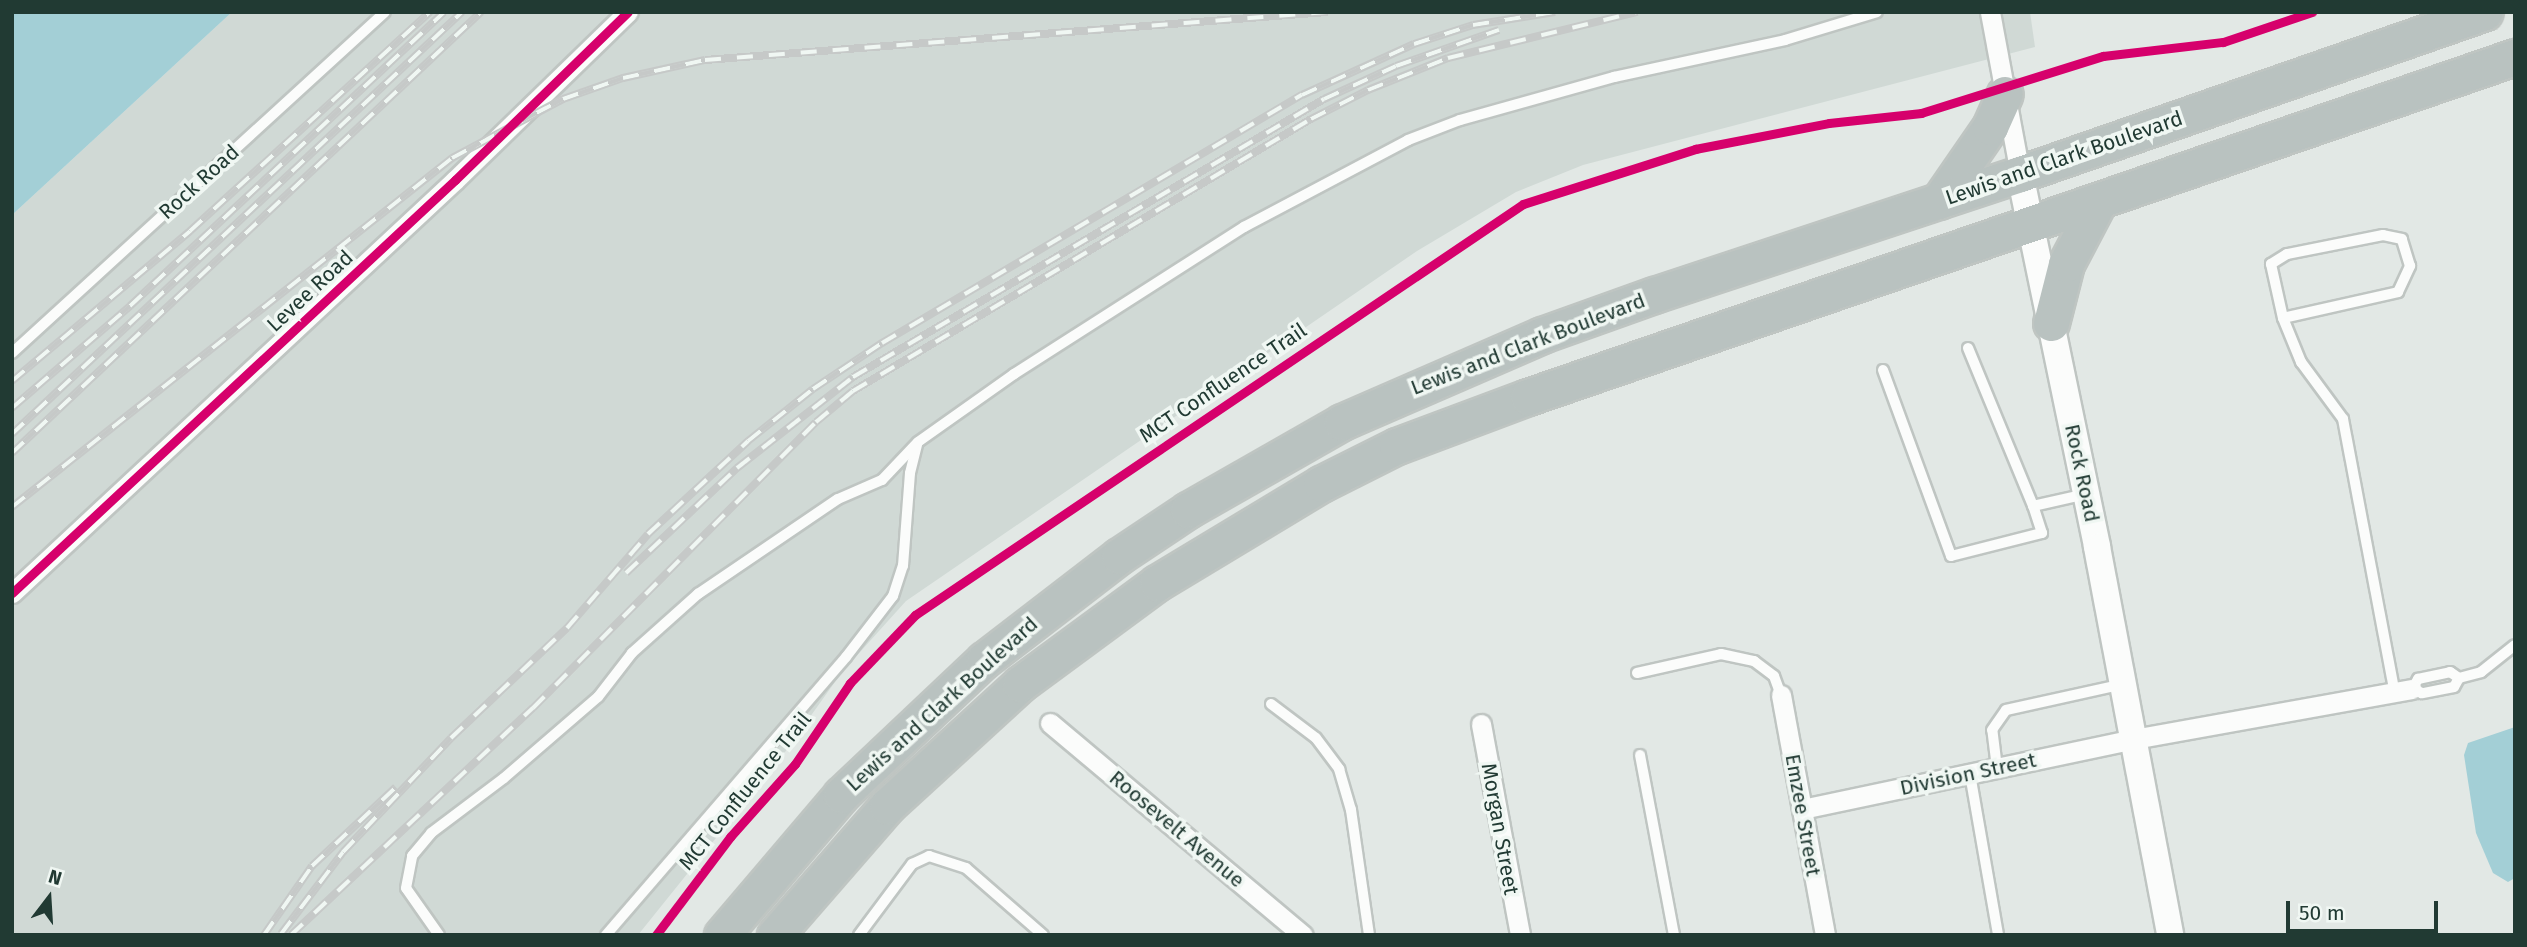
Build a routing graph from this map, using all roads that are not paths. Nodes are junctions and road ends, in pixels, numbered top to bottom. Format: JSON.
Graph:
{"nodes":[{"id":1,"x":386,"y":12,"type":"edge"},
{"id":2,"x":628,"y":12,"type":"edge"},
{"id":3,"x":1877,"y":12,"type":"edge"},
{"id":4,"x":1990,"y":12,"type":"edge"},
{"id":5,"x":2485,"y":12,"type":"edge"},
{"id":6,"x":2515,"y":57,"type":"edge"},
{"id":7,"x":2005,"y":94,"type":"junction"},
{"id":8,"x":2020,"y":174,"type":"junction"},
{"id":9,"x":1939,"y":201,"type":"junction"},
{"id":10,"x":2099,"y":201,"type":"junction"},
{"id":11,"x":2031,"y":223,"type":"junction"},
{"id":12,"x":2283,"y":318,"type":"junction"},
{"id":13,"x":2051,"y":323,"type":"junction"},
{"id":14,"x":1968,"y":348,"type":"dead end"},
{"id":15,"x":12,"y":353,"type":"edge"},
{"id":16,"x":1883,"y":370,"type":"dead end"},
{"id":17,"x":918,"y":442,"type":"junction"},
{"id":18,"x":2087,"y":494,"type":"junction"},
{"id":19,"x":2033,"y":506,"type":"junction"},
{"id":20,"x":12,"y":593,"type":"edge"},
{"id":21,"x":2515,"y":645,"type":"edge"},
{"id":22,"x":1637,"y":673,"type":"dead end"},
{"id":23,"x":2459,"y":678,"type":"junction"},
{"id":24,"x":2124,"y":684,"type":"junction"},
{"id":25,"x":2404,"y":691,"type":"junction"},
{"id":26,"x":1781,"y":695,"type":"joint"},
{"id":27,"x":1271,"y":704,"type":"dead end"},
{"id":28,"x":1050,"y":723,"type":"dead end"},
{"id":29,"x":1481,"y":724,"type":"dead end"},
{"id":30,"x":2134,"y":739,"type":"junction"},
{"id":31,"x":1640,"y":755,"type":"dead end"},
{"id":32,"x":1997,"y":768,"type":"junction"},
{"id":33,"x":1970,"y":774,"type":"junction"},
{"id":34,"x":1802,"y":809,"type":"junction"},
{"id":35,"x":439,"y":935,"type":"edge"},
{"id":36,"x":606,"y":935,"type":"edge"},
{"id":37,"x":722,"y":935,"type":"edge"},
{"id":38,"x":775,"y":935,"type":"edge"},
{"id":39,"x":859,"y":935,"type":"edge"},
{"id":40,"x":1043,"y":935,"type":"edge"},
{"id":41,"x":1303,"y":935,"type":"edge"},
{"id":42,"x":1369,"y":935,"type":"edge"},
{"id":43,"x":1520,"y":935,"type":"edge"},
{"id":44,"x":1674,"y":935,"type":"edge"},
{"id":45,"x":1825,"y":935,"type":"edge"},
{"id":46,"x":1998,"y":935,"type":"edge"},
{"id":47,"x":2171,"y":935,"type":"edge"}],
"edges":[{"from":1,"to":15,"type":"lane","name":"Rock Road"},
{"from":2,"to":20,"type":"street","name":"Levee Road"},
{"from":3,"to":17,"type":"lane"},
{"from":4,"to":7,"type":"street","name":"Rock Road"},
{"from":5,"to":8,"type":"highway","name":"Lewis and Clark Boulevard"},
{"from":6,"to":10,"type":"highway","name":"Lewis and Clark Boulevard"},
{"from":7,"to":8,"type":"street","name":"Rock Road"},
{"from":7,"to":9,"type":"highway"},
{"from":8,"to":9,"type":"highway","name":"Lewis and Clark Boulevard"},
{"from":8,"to":11,"type":"main road","name":"Rock Road"},
{"from":9,"to":37,"type":"highway","name":"Lewis and Clark Boulevard"},
{"from":10,"to":11,"type":"highway","name":"Lewis and Clark Boulevard"},
{"from":10,"to":13,"type":"highway"},
{"from":11,"to":13,"type":"main road","name":"Rock Road"},
{"from":11,"to":38,"type":"highway","name":"Lewis and Clark Boulevard"},
{"from":12,"to":12,"type":"lane"},
{"from":12,"to":25,"type":"lane"},
{"from":13,"to":18,"type":"main road","name":"Rock Road"},
{"from":14,"to":19,"type":"lane"},
{"from":16,"to":19,"type":"lane"},
{"from":17,"to":35,"type":"lane"},
{"from":17,"to":36,"type":"lane"},
{"from":18,"to":19,"type":"lane"},
{"from":18,"to":24,"type":"main road","name":"Rock Road"},
{"from":21,"to":23,"type":"lane"},
{"from":22,"to":26,"type":"lane"},
{"from":23,"to":25,"type":"lane"},
{"from":23,"to":25,"type":"lane"},
{"from":24,"to":30,"type":"main road","name":"Rock Road"},
{"from":24,"to":32,"type":"lane"},
{"from":25,"to":30,"type":"street","name":"Division Street"},
{"from":26,"to":34,"type":"street","name":"Emzee Street"},
{"from":27,"to":42,"type":"lane"},
{"from":28,"to":41,"type":"street","name":"Roosevelt Avenue"},
{"from":29,"to":43,"type":"street","name":"Morgan Street"},
{"from":30,"to":32,"type":"street","name":"Division Street"},
{"from":30,"to":47,"type":"main road","name":"Rock Road"},
{"from":31,"to":44,"type":"lane"},
{"from":32,"to":33,"type":"street","name":"Division Street"},
{"from":33,"to":34,"type":"street","name":"Division Street"},
{"from":33,"to":46,"type":"lane"},
{"from":34,"to":45,"type":"street","name":"Emzee Street"},
{"from":39,"to":40,"type":"lane"}]}
